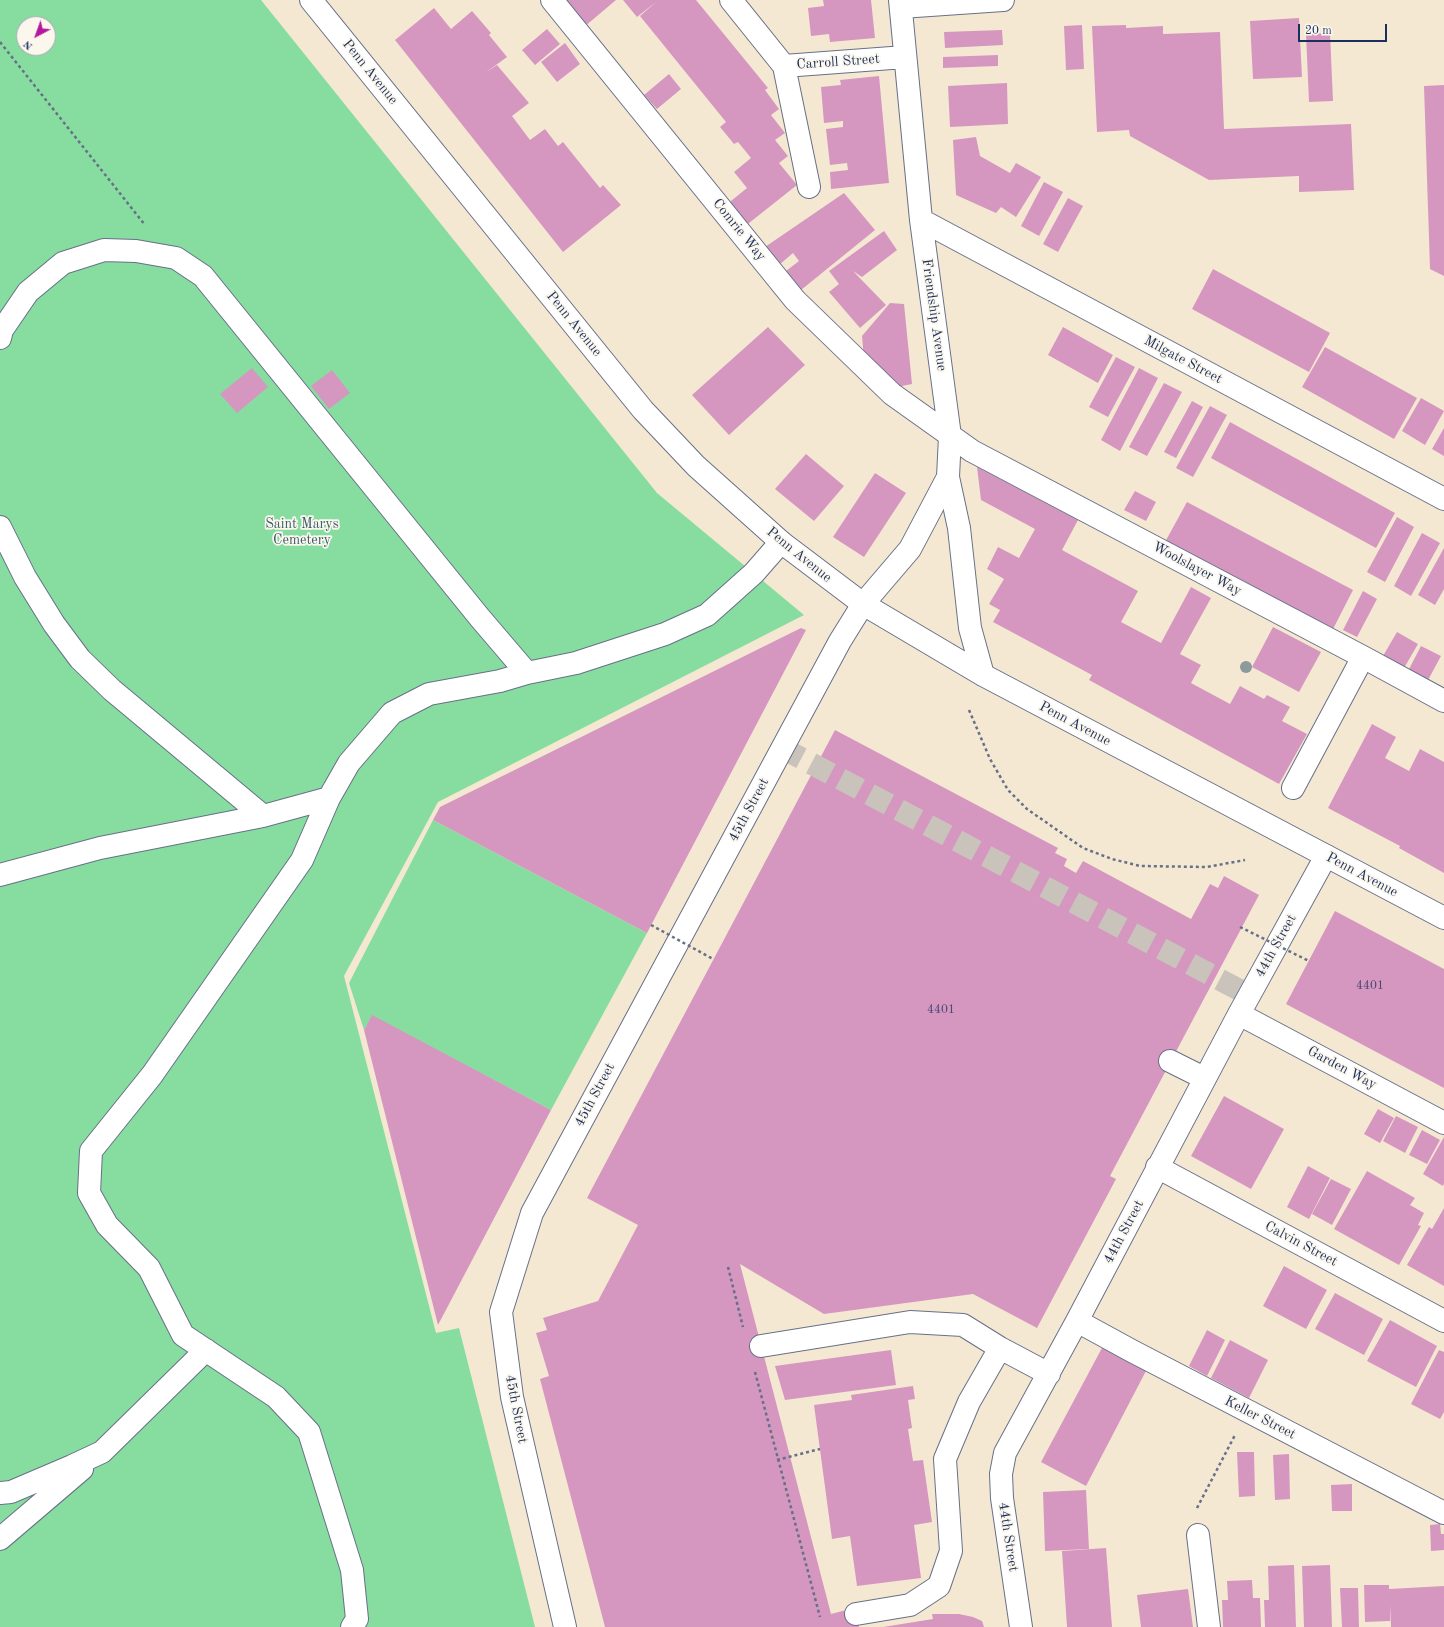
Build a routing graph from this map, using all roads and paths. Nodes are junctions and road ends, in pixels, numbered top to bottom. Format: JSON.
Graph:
{"nodes":[{"id":1,"x":312,"y":0,"type":"edge"},
{"id":2,"x":552,"y":0,"type":"edge"},
{"id":3,"x":730,"y":0,"type":"edge"},
{"id":4,"x":1003,"y":0,"type":"edge"},
{"id":5,"x":900,"y":3,"type":"edge"},
{"id":6,"x":0,"y":42,"type":"edge"},
{"id":7,"x":905,"y":57,"type":"junction"},
{"id":8,"x":784,"y":66,"type":"junction"},
{"id":9,"x":809,"y":187,"type":"dead end"},
{"id":10,"x":921,"y":220,"type":"junction"},
{"id":11,"x":170,"y":257,"type":"junction"},
{"id":12,"x":0,"y":338,"type":"edge"},
{"id":13,"x":950,"y":436,"type":"junction"},
{"id":14,"x":948,"y":477,"type":"junction"},
{"id":15,"x":1444,"y":499,"type":"edge"},
{"id":16,"x":0,"y":527,"type":"edge"},
{"id":17,"x":781,"y":542,"type":"junction"},
{"id":18,"x":863,"y":604,"type":"junction"},
{"id":19,"x":1363,"y":657,"type":"junction"},
{"id":20,"x":528,"y":673,"type":"junction"},
{"id":21,"x":983,"y":675,"type":"junction"},
{"id":22,"x":1444,"y":701,"type":"edge"},
{"id":23,"x":969,"y":710,"type":"dead end"},
{"id":24,"x":1293,"y":788,"type":"dead end"},
{"id":25,"x":329,"y":798,"type":"junction"},
{"id":26,"x":263,"y":816,"type":"junction"},
{"id":27,"x":1326,"y":856,"type":"junction"},
{"id":28,"x":1244,"y":860,"type":"dead end"},
{"id":29,"x":0,"y":875,"type":"edge"},
{"id":30,"x":1444,"y":918,"type":"edge"},
{"id":31,"x":651,"y":925,"type":"dead end"},
{"id":32,"x":1240,"y":927,"type":"dead end"},
{"id":33,"x":713,"y":959,"type":"dead end"},
{"id":34,"x":1309,"y":961,"type":"dead end"},
{"id":35,"x":1239,"y":1014,"type":"junction"},
{"id":36,"x":1170,"y":1061,"type":"dead end"},
{"id":37,"x":1204,"y":1078,"type":"junction"},
{"id":38,"x":1444,"y":1123,"type":"edge"},
{"id":39,"x":1157,"y":1167,"type":"junction"},
{"id":40,"x":728,"y":1267,"type":"dead end"},
{"id":41,"x":1077,"y":1321,"type":"junction"},
{"id":42,"x":1444,"y":1321,"type":"edge"},
{"id":43,"x":744,"y":1329,"type":"dead end"},
{"id":44,"x":761,"y":1346,"type":"dead end"},
{"id":45,"x":1000,"y":1348,"type":"junction"},
{"id":46,"x":206,"y":1350,"type":"junction"},
{"id":47,"x":754,"y":1367,"type":"dead end"},
{"id":48,"x":1048,"y":1374,"type":"junction"},
{"id":49,"x":1248,"y":1412,"type":"junction"},
{"id":50,"x":820,"y":1449,"type":"dead end"},
{"id":51,"x":102,"y":1452,"type":"junction"},
{"id":52,"x":777,"y":1460,"type":"junction"},
{"id":53,"x":0,"y":1493,"type":"edge"},
{"id":54,"x":1444,"y":1513,"type":"edge"},
{"id":55,"x":1198,"y":1535,"type":"joint"},
{"id":56,"x":0,"y":1539,"type":"edge"},
{"id":57,"x":856,"y":1614,"type":"dead end"},
{"id":58,"x":820,"y":1617,"type":"dead end"},
{"id":59,"x":352,"y":1627,"type":"edge"},
{"id":60,"x":565,"y":1627,"type":"edge"},
{"id":61,"x":1021,"y":1627,"type":"edge"},
{"id":62,"x":1210,"y":1627,"type":"edge"}],
"edges":[{"from":1,"to":17,"type":"street","name":"Penn Avenue"},
{"from":2,"to":13,"type":"street","name":"Comrie Way"},
{"from":3,"to":8,"type":"street","name":"Carroll Street"},
{"from":4,"to":5,"type":"street"},
{"from":5,"to":7,"type":"street","name":"Friendship Avenue"},
{"from":6,"to":11,"type":"path"},
{"from":7,"to":8,"type":"street","name":"Carroll Street"},
{"from":7,"to":10,"type":"street","name":"Friendship Avenue"},
{"from":8,"to":9,"type":"street"},
{"from":10,"to":13,"type":"street","name":"Friendship Avenue"},
{"from":10,"to":15,"type":"street","name":"Milgate Street"},
{"from":11,"to":12,"type":"street"},
{"from":11,"to":20,"type":"street"},
{"from":13,"to":14,"type":"street","name":"Friendship Avenue"},
{"from":13,"to":19,"type":"street","name":"Woolslayer Way"},
{"from":14,"to":18,"type":"street","name":"Friendship Avenue"},
{"from":14,"to":21,"type":"street"},
{"from":16,"to":26,"type":"street"},
{"from":17,"to":18,"type":"street","name":"Penn Avenue"},
{"from":17,"to":20,"type":"street"},
{"from":18,"to":21,"type":"street","name":"Penn Avenue"},
{"from":18,"to":60,"type":"street","name":"45th Street"},
{"from":19,"to":22,"type":"street","name":"Woolslayer Way"},
{"from":19,"to":24,"type":"street"},
{"from":20,"to":25,"type":"street"},
{"from":21,"to":27,"type":"street","name":"Penn Avenue"},
{"from":23,"to":28,"type":"path"},
{"from":25,"to":26,"type":"street"},
{"from":25,"to":46,"type":"street"},
{"from":26,"to":29,"type":"street"},
{"from":27,"to":30,"type":"street","name":"Penn Avenue"},
{"from":27,"to":35,"type":"street","name":"44th Street"},
{"from":31,"to":33,"type":"path","bridge":true},
{"from":32,"to":34,"type":"path","bridge":true},
{"from":35,"to":37,"type":"street","name":"44th Street"},
{"from":35,"to":38,"type":"street","name":"Garden Way"},
{"from":36,"to":37,"type":"street"},
{"from":37,"to":39,"type":"street","name":"44th Street"},
{"from":39,"to":41,"type":"street","name":"44th Street"},
{"from":39,"to":42,"type":"street","name":"Calvin Street"},
{"from":40,"to":43,"type":"path"},
{"from":41,"to":48,"type":"street","name":"44th Street"},
{"from":41,"to":49,"type":"street","name":"Keller Street"},
{"from":44,"to":45,"type":"street"},
{"from":45,"to":48,"type":"street"},
{"from":45,"to":57,"type":"street"},
{"from":46,"to":51,"type":"street"},
{"from":46,"to":59,"type":"street"},
{"from":47,"to":52,"type":"path"},
{"from":48,"to":61,"type":"street","name":"44th Street"},
{"from":49,"to":54,"type":"street","name":"Keller Street"},
{"from":49,"to":55,"type":"path"},
{"from":50,"to":52,"type":"path"},
{"from":51,"to":53,"type":"street"},
{"from":51,"to":56,"type":"street"},
{"from":52,"to":58,"type":"path"},
{"from":55,"to":62,"type":"street"}]}
